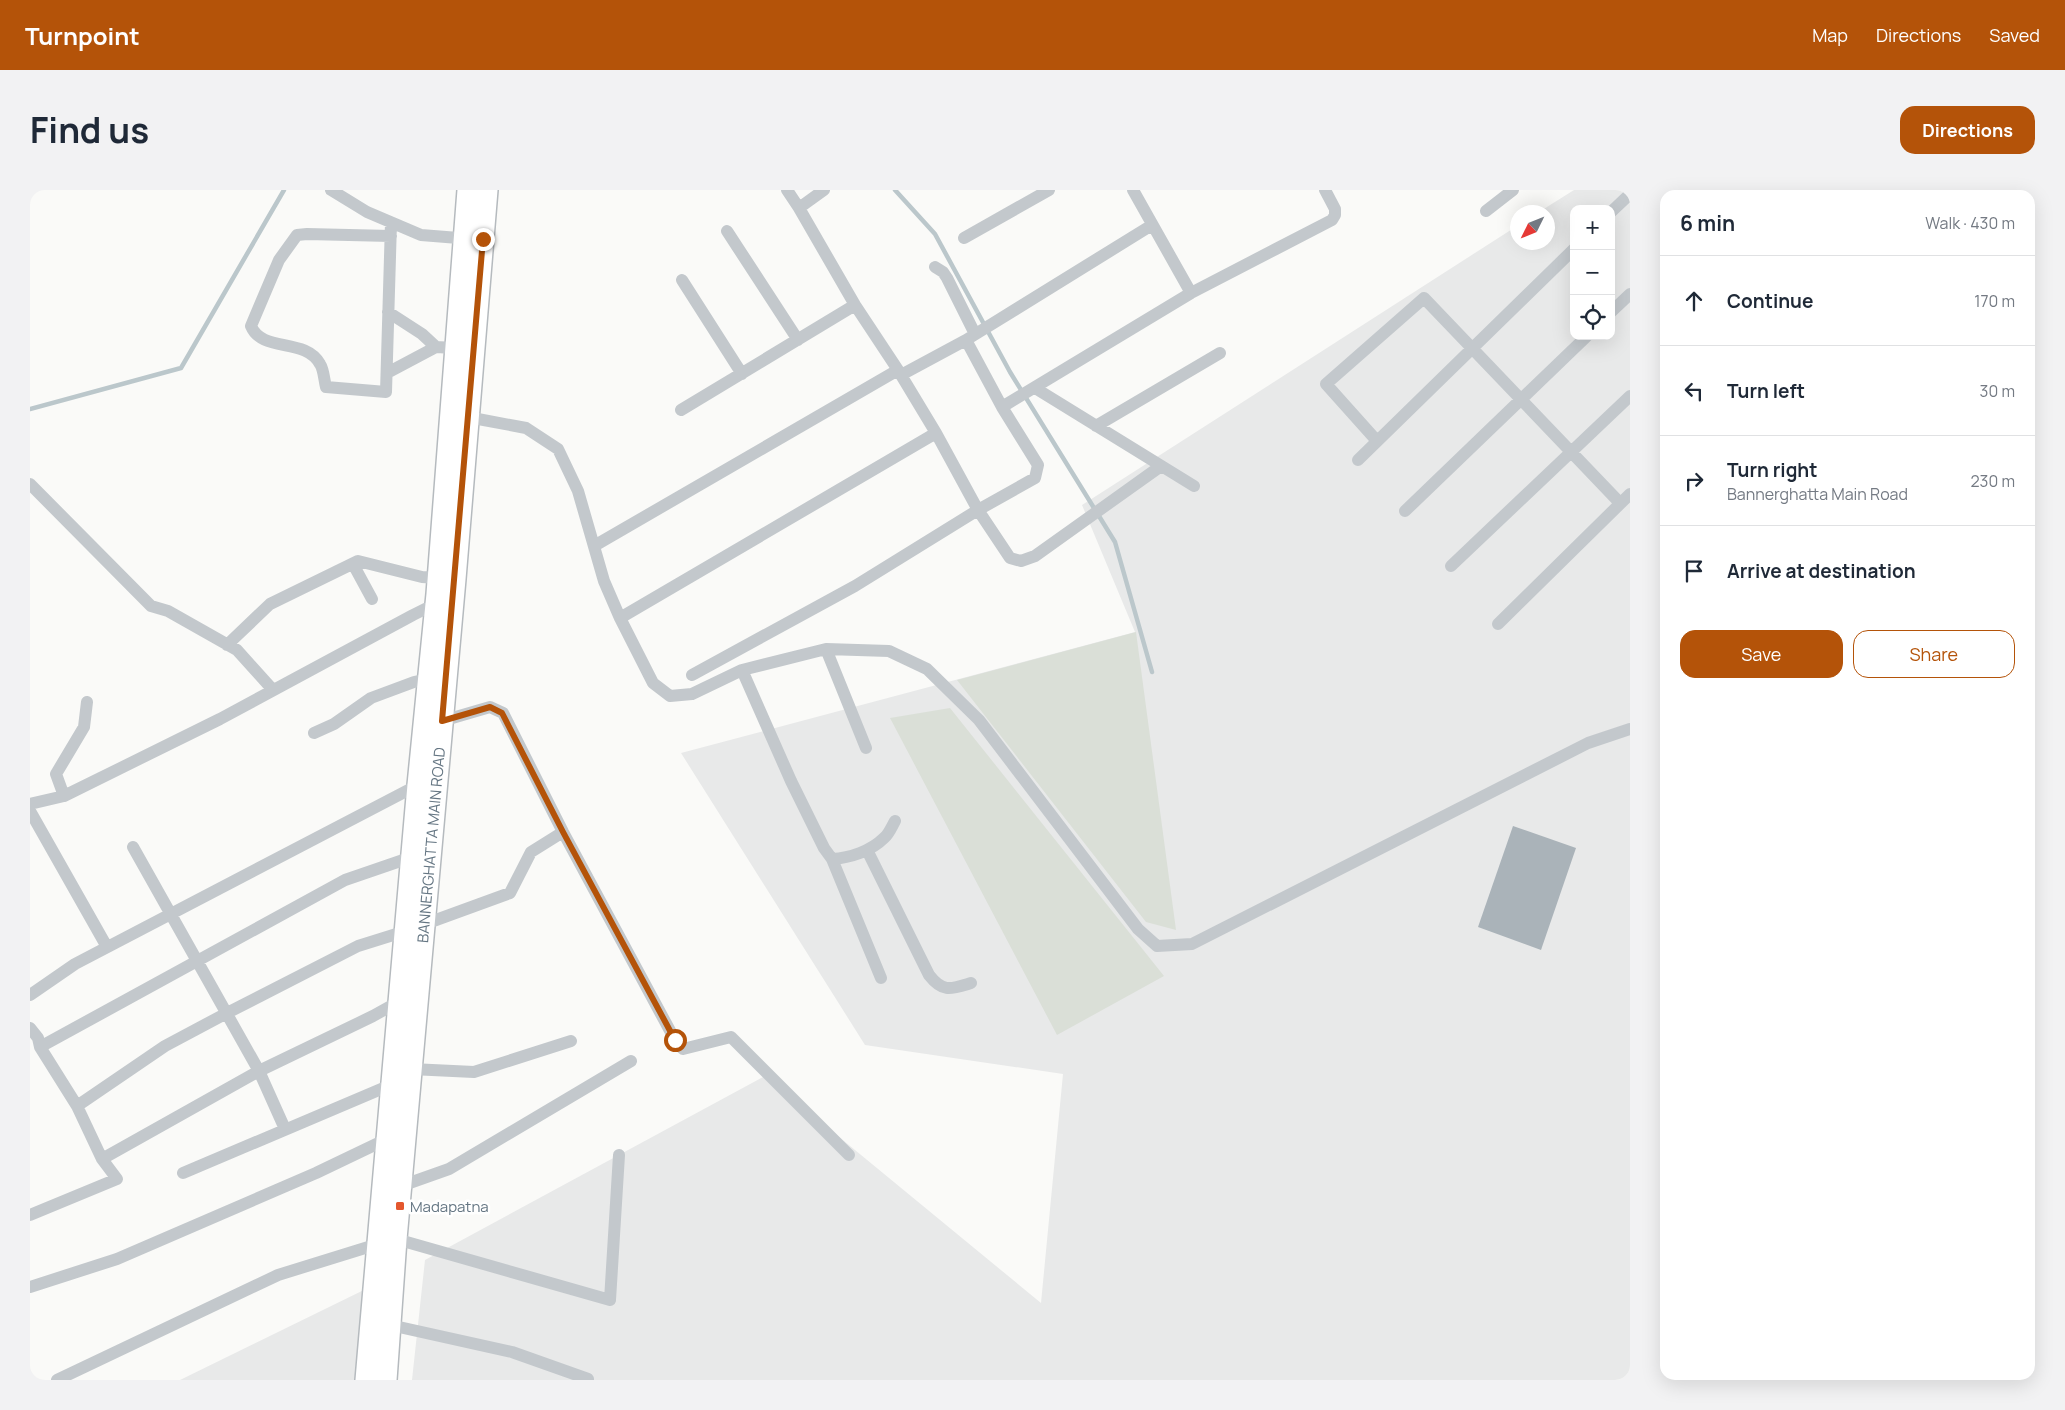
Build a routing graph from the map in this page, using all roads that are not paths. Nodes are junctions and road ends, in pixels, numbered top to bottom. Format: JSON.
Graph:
{"nodes":[{"id":1,"x":331,"y":190,"type":"edge"},
{"id":2,"x":468,"y":190,"type":"edge"},
{"id":3,"x":487,"y":190,"type":"edge"},
{"id":4,"x":787,"y":190,"type":"edge"},
{"id":5,"x":824,"y":190,"type":"edge"},
{"id":6,"x":1049,"y":190,"type":"edge"},
{"id":7,"x":1133,"y":190,"type":"edge"},
{"id":8,"x":1325,"y":190,"type":"edge"},
{"id":9,"x":1512,"y":190,"type":"edge"},
{"id":10,"x":1630,"y":194,"type":"edge"},
{"id":11,"x":800,"y":208,"type":"junction"},
{"id":12,"x":1615,"y":208,"type":"edge"},
{"id":13,"x":1486,"y":211,"type":"dead end"},
{"id":14,"x":391,"y":223,"type":"junction"},
{"id":15,"x":1152,"y":225,"type":"junction"},
{"id":16,"x":727,"y":231,"type":"dead end"},
{"id":17,"x":391,"y":236,"type":"junction"},
{"id":18,"x":964,"y":238,"type":"dead end"},
{"id":19,"x":474,"y":239,"type":"junction"},
{"id":20,"x":1573,"y":250,"type":"edge"},
{"id":21,"x":935,"y":267,"type":"dead end"},
{"id":22,"x":682,"y":280,"type":"dead end"},
{"id":23,"x":1191,"y":294,"type":"junction"},
{"id":24,"x":1630,"y":294,"type":"edge"},
{"id":25,"x":855,"y":305,"type":"junction"},
{"id":26,"x":1615,"y":308,"type":"edge"},
{"id":27,"x":388,"y":312,"type":"junction"},
{"id":28,"x":970,"y":337,"type":"junction"},
{"id":29,"x":798,"y":340,"type":"junction"},
{"id":30,"x":1583,"y":340,"type":"edge"},
{"id":31,"x":445,"y":348,"type":"junction"},
{"id":32,"x":1472,"y":349,"type":"junction"},
{"id":33,"x":1220,"y":353,"type":"dead end"},
{"id":34,"x":899,"y":372,"type":"junction"},
{"id":35,"x":387,"y":374,"type":"junction"},
{"id":36,"x":742,"y":374,"type":"junction"},
{"id":37,"x":1035,"y":388,"type":"junction"},
{"id":38,"x":1630,"y":396,"type":"edge"},
{"id":39,"x":1521,"y":400,"type":"junction"},
{"id":40,"x":1002,"y":406,"type":"junction"},
{"id":41,"x":681,"y":410,"type":"dead end"},
{"id":42,"x":459,"y":416,"type":"junction"},
{"id":43,"x":1096,"y":426,"type":"junction"},
{"id":44,"x":936,"y":433,"type":"junction"},
{"id":45,"x":1377,"y":441,"type":"junction"},
{"id":46,"x":1571,"y":452,"type":"junction"},
{"id":47,"x":1358,"y":460,"type":"dead end"},
{"id":48,"x":1161,"y":466,"type":"junction"},
{"id":49,"x":30,"y":484,"type":"edge"},
{"id":50,"x":1194,"y":486,"type":"dead end"},
{"id":51,"x":1630,"y":494,"type":"edge"},
{"id":52,"x":1620,"y":503,"type":"junction"},
{"id":53,"x":978,"y":510,"type":"junction"},
{"id":54,"x":1404,"y":512,"type":"dead end"},
{"id":55,"x":594,"y":546,"type":"junction"},
{"id":56,"x":353,"y":564,"type":"junction"},
{"id":57,"x":1451,"y":566,"type":"dead end"},
{"id":58,"x":438,"y":578,"type":"junction"},
{"id":59,"x":372,"y":599,"type":"dead end"},
{"id":60,"x":444,"y":608,"type":"junction"},
{"id":61,"x":620,"y":618,"type":"junction"},
{"id":62,"x":1498,"y":624,"type":"dead end"},
{"id":63,"x":227,"y":645,"type":"junction"},
{"id":64,"x":826,"y":649,"type":"junction"},
{"id":65,"x":742,"y":670,"type":"junction"},
{"id":66,"x":692,"y":676,"type":"dead end"},
{"id":67,"x":428,"y":679,"type":"junction"},
{"id":68,"x":273,"y":690,"type":"junction"},
{"id":69,"x":87,"y":702,"type":"dead end"},
{"id":70,"x":442,"y":721,"type":"junction"},
{"id":71,"x":1630,"y":729,"type":"edge"},
{"id":72,"x":314,"y":733,"type":"dead end"},
{"id":73,"x":866,"y":748,"type":"dead end"},
{"id":74,"x":418,"y":785,"type":"junction"},
{"id":75,"x":64,"y":796,"type":"junction"},
{"id":76,"x":30,"y":804,"type":"edge"},
{"id":77,"x":30,"y":811,"type":"edge"},
{"id":78,"x":895,"y":820,"type":"dead end"},
{"id":79,"x":563,"y":832,"type":"junction"},
{"id":80,"x":133,"y":847,"type":"dead end"},
{"id":81,"x":867,"y":850,"type":"junction"},
{"id":82,"x":412,"y":857,"type":"junction"},
{"id":83,"x":832,"y":859,"type":"junction"},
{"id":84,"x":171,"y":915,"type":"junction"},
{"id":85,"x":415,"y":927,"type":"junction"},
{"id":86,"x":106,"y":947,"type":"junction"},
{"id":87,"x":198,"y":961,"type":"junction"},
{"id":88,"x":880,"y":978,"type":"dead end"},
{"id":89,"x":971,"y":983,"type":"dead end"},
{"id":90,"x":30,"y":995,"type":"edge"},
{"id":91,"x":400,"y":1001,"type":"junction"},
{"id":92,"x":227,"y":1012,"type":"junction"},
{"id":93,"x":30,"y":1028,"type":"edge"},
{"id":94,"x":571,"y":1041,"type":"dead end"},
{"id":95,"x":40,"y":1047,"type":"junction"},
{"id":96,"x":631,"y":1061,"type":"dead end"},
{"id":97,"x":411,"y":1069,"type":"junction"},
{"id":98,"x":259,"y":1071,"type":"junction"},
{"id":99,"x":392,"y":1084,"type":"junction"},
{"id":100,"x":77,"y":1106,"type":"junction"},
{"id":101,"x":285,"y":1129,"type":"junction"},
{"id":102,"x":387,"y":1139,"type":"junction"},
{"id":103,"x":619,"y":1155,"type":"dead end"},
{"id":104,"x":850,"y":1155,"type":"dead end"},
{"id":105,"x":102,"y":1159,"type":"junction"},
{"id":106,"x":183,"y":1173,"type":"dead end"},
{"id":107,"x":401,"y":1186,"type":"junction"},
{"id":108,"x":30,"y":1215,"type":"edge"},
{"id":109,"x":387,"y":1242,"type":"junction"},
{"id":110,"x":30,"y":1287,"type":"edge"},
{"id":111,"x":390,"y":1325,"type":"junction"},
{"id":112,"x":588,"y":1379,"type":"dead end"},
{"id":113,"x":57,"y":1380,"type":"edge"},
{"id":114,"x":366,"y":1380,"type":"edge"},
{"id":115,"x":386,"y":1380,"type":"edge"}],
"edges":[{"from":1,"to":14,"type":"street"},
{"from":2,"to":19,"type":"main road"},
{"from":3,"to":19,"type":"main road","name":"BANNERGHATTA MAIN ROAD"},
{"from":4,"to":11,"type":"street"},
{"from":5,"to":11,"type":"street"},
{"from":6,"to":18,"type":"street"},
{"from":7,"to":15,"type":"street"},
{"from":8,"to":23,"type":"street"},
{"from":9,"to":13,"type":"street"},
{"from":10,"to":12,"type":"street"},
{"from":11,"to":25,"type":"street"},
{"from":14,"to":17,"type":"street"},
{"from":14,"to":19,"type":"street"},
{"from":15,"to":23,"type":"street"},
{"from":15,"to":28,"type":"street"},
{"from":16,"to":29,"type":"street"},
{"from":17,"to":27,"type":"street"},
{"from":17,"to":35,"type":"street"},
{"from":19,"to":31,"type":"main road"},
{"from":19,"to":42,"type":"main road","name":"BANNERGHATTA MAIN ROAD"},
{"from":20,"to":32,"type":"street"},
{"from":21,"to":28,"type":"street"},
{"from":22,"to":36,"type":"street"},
{"from":23,"to":37,"type":"street"},
{"from":24,"to":26,"type":"street"},
{"from":25,"to":29,"type":"street"},
{"from":25,"to":34,"type":"street"},
{"from":27,"to":31,"type":"street"},
{"from":27,"to":35,"type":"street"},
{"from":28,"to":34,"type":"street"},
{"from":28,"to":40,"type":"street"},
{"from":29,"to":36,"type":"street"},
{"from":30,"to":39,"type":"street"},
{"from":31,"to":35,"type":"street"},
{"from":31,"to":42,"type":"main road"},
{"from":32,"to":39,"type":"street"},
{"from":32,"to":45,"type":"street"},
{"from":32,"to":45,"type":"street"},
{"from":33,"to":43,"type":"street"},
{"from":34,"to":44,"type":"street"},
{"from":34,"to":55,"type":"street"},
{"from":36,"to":41,"type":"street"},
{"from":37,"to":40,"type":"street"},
{"from":37,"to":43,"type":"street"},
{"from":38,"to":46,"type":"street"},
{"from":39,"to":46,"type":"street"},
{"from":39,"to":54,"type":"street"},
{"from":40,"to":53,"type":"street"},
{"from":42,"to":55,"type":"street"},
{"from":42,"to":58,"type":"main road"},
{"from":42,"to":60,"type":"main road","name":"BANNERGHATTA MAIN ROAD"},
{"from":43,"to":48,"type":"street"},
{"from":44,"to":53,"type":"street"},
{"from":44,"to":61,"type":"street"},
{"from":45,"to":47,"type":"street"},
{"from":46,"to":52,"type":"street"},
{"from":46,"to":57,"type":"street"},
{"from":48,"to":50,"type":"street"},
{"from":48,"to":53,"type":"street"},
{"from":49,"to":63,"type":"street"},
{"from":51,"to":52,"type":"street"},
{"from":52,"to":62,"type":"street"},
{"from":53,"to":66,"type":"street"},
{"from":55,"to":61,"type":"street"},
{"from":56,"to":58,"type":"street"},
{"from":56,"to":59,"type":"street"},
{"from":56,"to":63,"type":"street"},
{"from":58,"to":60,"type":"main road"},
{"from":60,"to":67,"type":"main road"},
{"from":60,"to":68,"type":"street"},
{"from":60,"to":70,"type":"main road","name":"BANNERGHATTA MAIN ROAD"},
{"from":61,"to":65,"type":"street"},
{"from":63,"to":68,"type":"street"},
{"from":64,"to":65,"type":"street"},
{"from":64,"to":71,"type":"street"},
{"from":64,"to":73,"type":"street"},
{"from":65,"to":83,"type":"street"},
{"from":67,"to":72,"type":"street"},
{"from":67,"to":74,"type":"main road"},
{"from":68,"to":75,"type":"street"},
{"from":69,"to":75,"type":"street"},
{"from":70,"to":79,"type":"street"},
{"from":70,"to":85,"type":"main road","name":"BANNERGHATTA MAIN ROAD"},
{"from":74,"to":82,"type":"main road"},
{"from":74,"to":84,"type":"street"},
{"from":75,"to":76,"type":"street"},
{"from":77,"to":86,"type":"street"},
{"from":78,"to":81,"type":"street"},
{"from":79,"to":85,"type":"street"},
{"from":79,"to":104,"type":"street"},
{"from":80,"to":84,"type":"street"},
{"from":81,"to":83,"type":"street"},
{"from":81,"to":89,"type":"street"},
{"from":82,"to":85,"type":"main road"},
{"from":82,"to":87,"type":"street"},
{"from":83,"to":88,"type":"street"},
{"from":84,"to":86,"type":"street"},
{"from":84,"to":87,"type":"street"},
{"from":85,"to":91,"type":"main road"},
{"from":85,"to":92,"type":"street"},
{"from":85,"to":97,"type":"main road","name":"BANNERGHATTA MAIN ROAD"},
{"from":86,"to":90,"type":"street"},
{"from":87,"to":92,"type":"street"},
{"from":87,"to":95,"type":"street"},
{"from":91,"to":98,"type":"street"},
{"from":91,"to":99,"type":"main road"},
{"from":92,"to":98,"type":"street"},
{"from":92,"to":100,"type":"street"},
{"from":93,"to":95,"type":"street"},
{"from":94,"to":97,"type":"street"},
{"from":95,"to":100,"type":"street"},
{"from":96,"to":107,"type":"street"},
{"from":97,"to":107,"type":"main road","name":"BANNERGHATTA MAIN ROAD"},
{"from":98,"to":101,"type":"street"},
{"from":98,"to":105,"type":"street"},
{"from":99,"to":101,"type":"street"},
{"from":99,"to":102,"type":"main road"},
{"from":100,"to":105,"type":"street"},
{"from":101,"to":106,"type":"street"},
{"from":102,"to":109,"type":"main road"},
{"from":102,"to":110,"type":"street"},
{"from":103,"to":109,"type":"street"},
{"from":105,"to":108,"type":"street"},
{"from":107,"to":109,"type":"main road","name":"BANNERGHATTA MAIN ROAD"},
{"from":109,"to":111,"type":"main road","name":"BANNERGHATTA MAIN ROAD"},
{"from":109,"to":113,"type":"street"},
{"from":109,"to":114,"type":"main road"},
{"from":111,"to":112,"type":"street"},
{"from":111,"to":115,"type":"main road","name":"BANNERGHATTA MAIN ROAD"}]}
